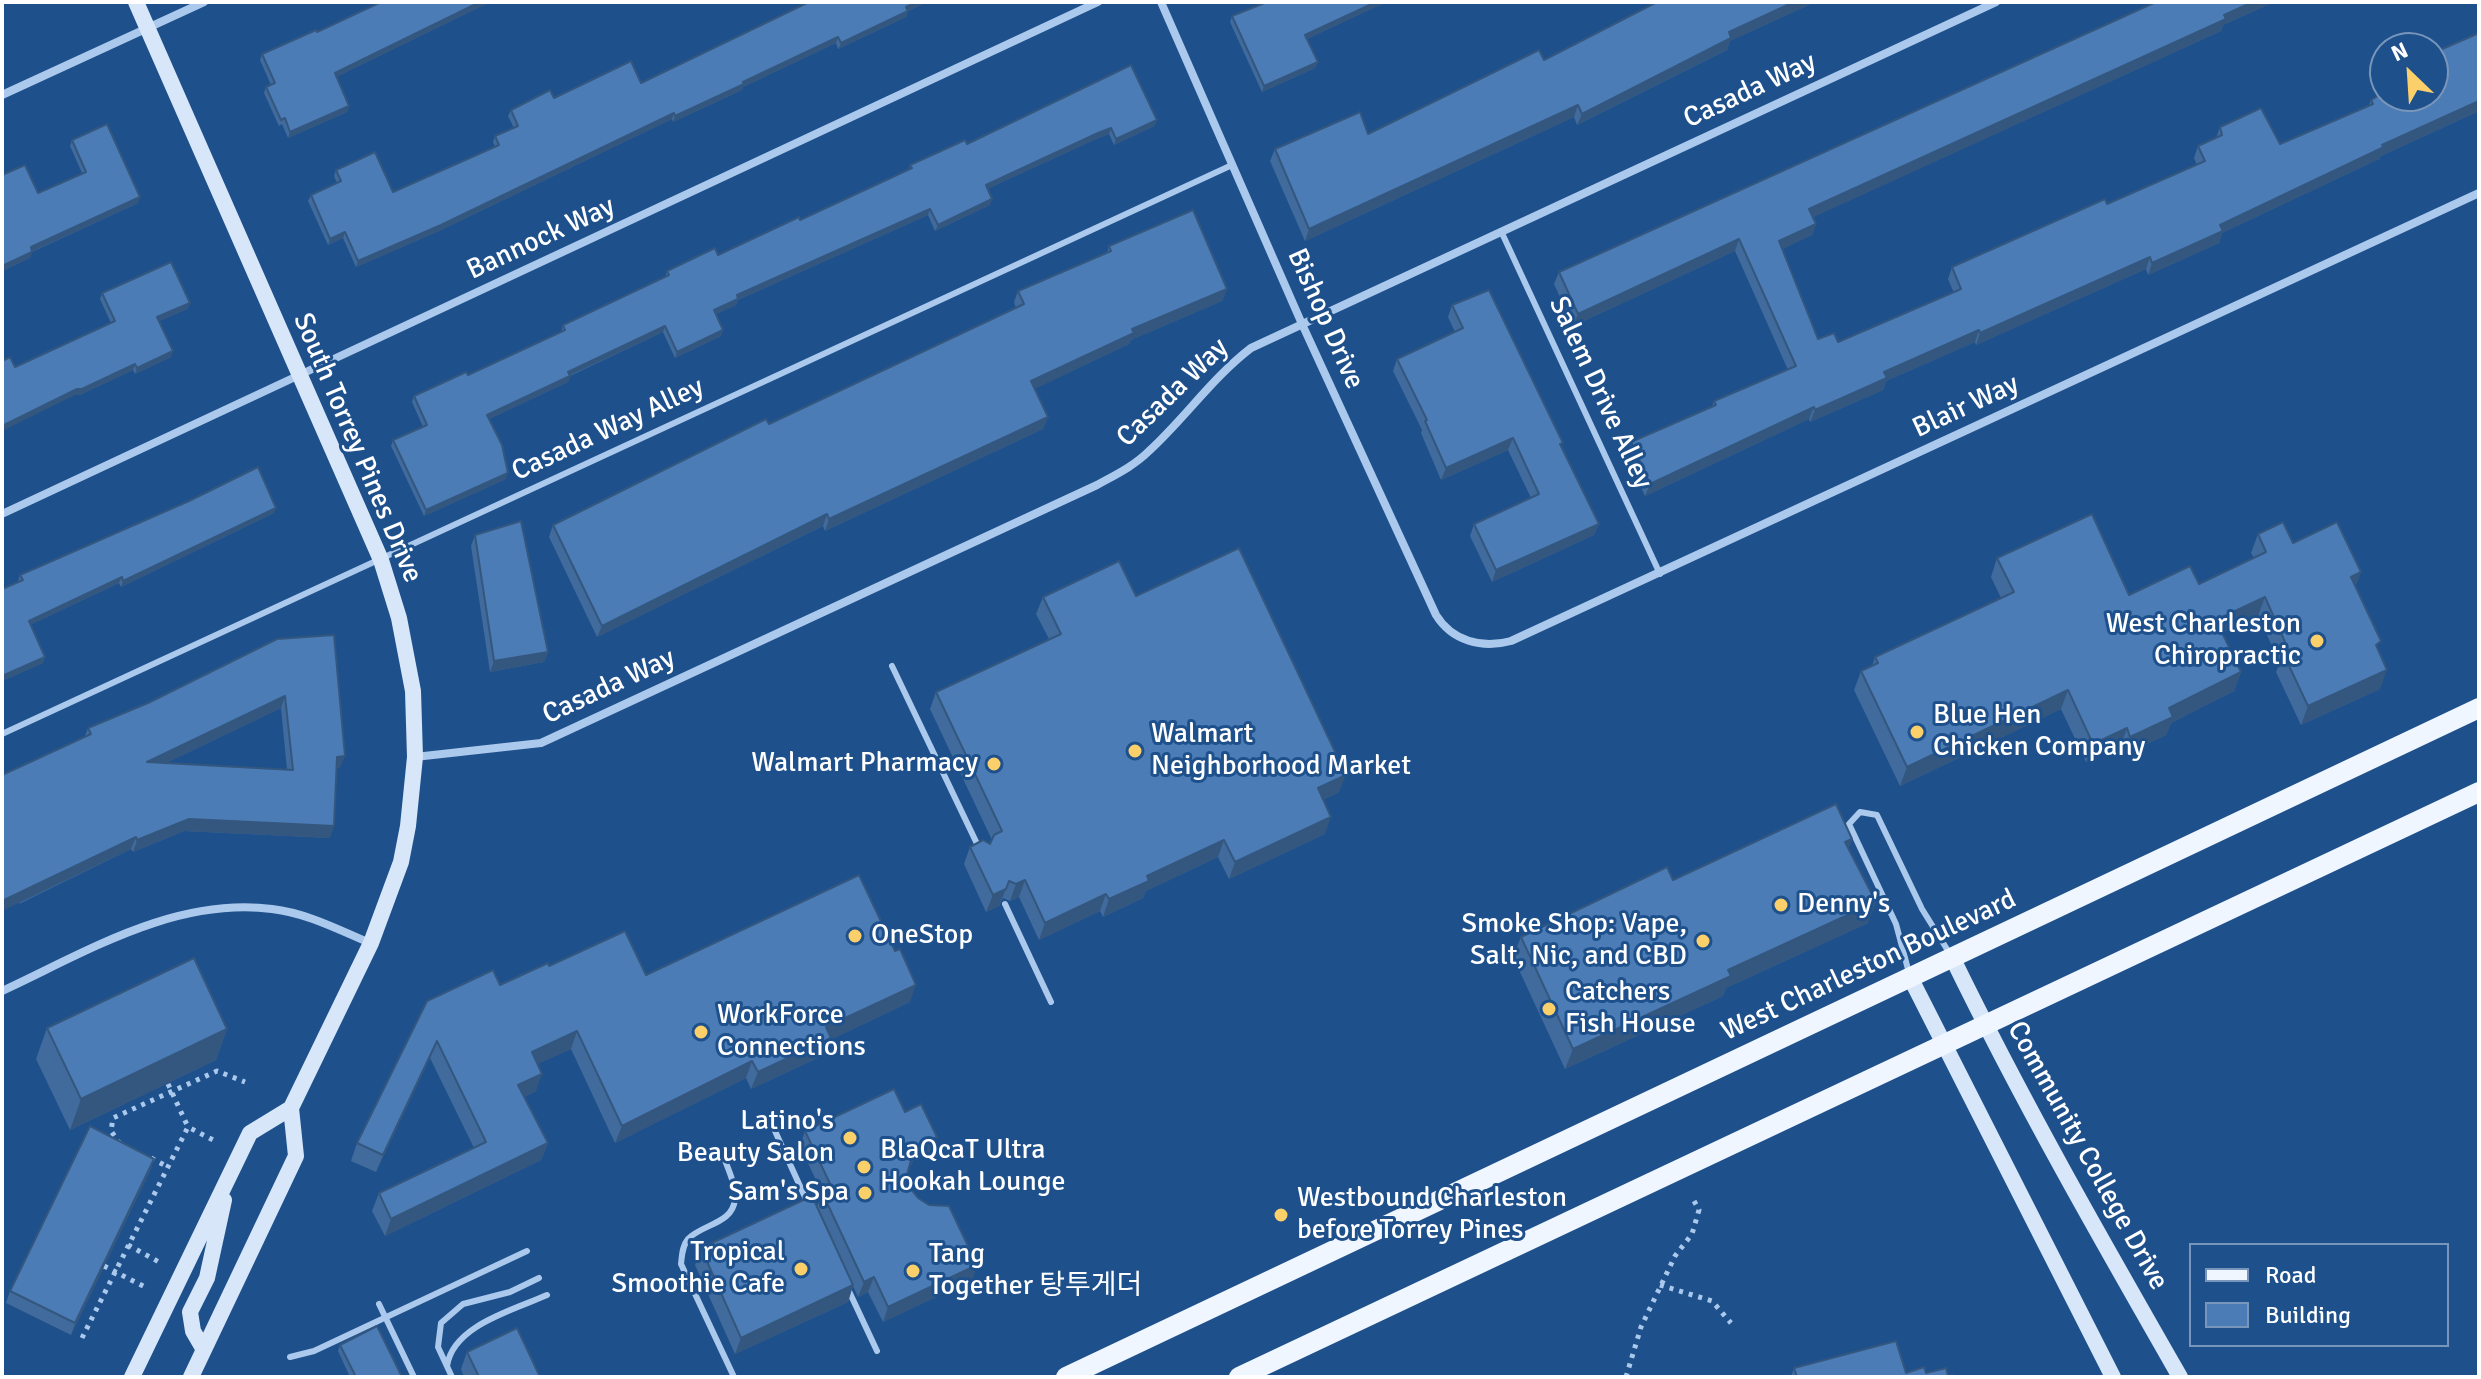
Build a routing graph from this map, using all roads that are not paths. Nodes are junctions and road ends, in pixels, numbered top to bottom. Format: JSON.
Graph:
{"nodes":[{"id":1,"x":136,"y":2,"type":"edge"},
{"id":2,"x":204,"y":2,"type":"edge"},
{"id":3,"x":1098,"y":2,"type":"edge"},
{"id":4,"x":1161,"y":2,"type":"edge"},
{"id":5,"x":1996,"y":2,"type":"edge"},
{"id":6,"x":148,"y":28,"type":"junction"},
{"id":7,"x":2,"y":95,"type":"edge"},
{"id":8,"x":1232,"y":165,"type":"junction"},
{"id":9,"x":2479,"y":193,"type":"edge"},
{"id":10,"x":1501,"y":231,"type":"junction"},
{"id":11,"x":1302,"y":324,"type":"junction"},
{"id":12,"x":300,"y":376,"type":"junction"},
{"id":13,"x":2,"y":514,"type":"edge"},
{"id":14,"x":381,"y":560,"type":"junction"},
{"id":15,"x":1660,"y":574,"type":"junction"},
{"id":16,"x":1467,"y":641,"type":"joint"},
{"id":17,"x":892,"y":666,"type":"dead end"},
{"id":18,"x":2479,"y":708,"type":"edge"},
{"id":19,"x":2,"y":734,"type":"edge"},
{"id":20,"x":415,"y":757,"type":"junction"},
{"id":21,"x":2479,"y":792,"type":"edge"},
{"id":22,"x":982,"y":855,"type":"edge"},
{"id":23,"x":1005,"y":904,"type":"edge"},
{"id":24,"x":371,"y":943,"type":"junction"},
{"id":25,"x":1952,"y":957,"type":"junction"},
{"id":26,"x":1910,"y":977,"type":"junction"},
{"id":27,"x":2,"y":991,"type":"edge"},
{"id":28,"x":1051,"y":1002,"type":"dead end"},
{"id":29,"x":1985,"y":1025,"type":"junction"},
{"id":30,"x":1943,"y":1045,"type":"junction"},
{"id":31,"x":291,"y":1108,"type":"junction"},
{"id":32,"x":775,"y":1131,"type":"dead end"},
{"id":33,"x":723,"y":1155,"type":"dead end"},
{"id":34,"x":231,"y":1172,"type":"junction"},
{"id":35,"x":813,"y":1214,"type":"edge"},
{"id":36,"x":527,"y":1251,"type":"dead end"},
{"id":37,"x":539,"y":1278,"type":"dead end"},
{"id":38,"x":845,"y":1282,"type":"edge"},
{"id":39,"x":547,"y":1295,"type":"dead end"},
{"id":40,"x":379,"y":1304,"type":"dead end"},
{"id":41,"x":386,"y":1317,"type":"junction"},
{"id":42,"x":204,"y":1350,"type":"junction"},
{"id":43,"x":877,"y":1351,"type":"dead end"},
{"id":44,"x":290,"y":1357,"type":"dead end"},
{"id":45,"x":447,"y":1367,"type":"junction"},
{"id":46,"x":132,"y":1377,"type":"edge"},
{"id":47,"x":191,"y":1377,"type":"edge"},
{"id":48,"x":414,"y":1377,"type":"edge"},
{"id":49,"x":452,"y":1377,"type":"edge"},
{"id":50,"x":734,"y":1377,"type":"edge"},
{"id":51,"x":1066,"y":1377,"type":"edge"},
{"id":52,"x":1239,"y":1377,"type":"edge"},
{"id":53,"x":2113,"y":1377,"type":"edge"},
{"id":54,"x":2180,"y":1377,"type":"edge"}],
"edges":[{"from":1,"to":6,"type":"main road","name":"South Torrey Pines Drive"},
{"from":2,"to":6,"type":"street"},
{"from":3,"to":12,"type":"street","name":"Bannock Way"},
{"from":4,"to":8,"type":"street","name":"Bishop Drive"},
{"from":5,"to":10,"type":"street","name":"Casada Way"},
{"from":6,"to":7,"type":"street"},
{"from":6,"to":12,"type":"main road","name":"South Torrey Pines Drive"},
{"from":8,"to":11,"type":"street","name":"Bishop Drive"},
{"from":8,"to":14,"type":"lane","name":"Casada Way Alley"},
{"from":9,"to":15,"type":"street","name":"Blair Way"},
{"from":10,"to":11,"type":"street","name":"Casada Way"},
{"from":10,"to":15,"type":"lane","name":"Salem Drive Alley"},
{"from":11,"to":16,"type":"street","name":"Bishop Drive"},
{"from":11,"to":20,"type":"street","name":"Casada Way"},
{"from":12,"to":13,"type":"street","name":"Bannock Way"},
{"from":12,"to":14,"type":"main road","name":"South Torrey Pines Drive"},
{"from":14,"to":19,"type":"lane","name":"Casada Way Alley"},
{"from":14,"to":20,"type":"main road","name":"South Torrey Pines Drive"},
{"from":15,"to":16,"type":"street","name":"Blair Way"},
{"from":17,"to":22,"type":"lane"},
{"from":18,"to":25,"type":"main road","name":"West Charleston Boulevard"},
{"from":20,"to":24,"type":"main road","name":"South Torrey Pines Drive"},
{"from":21,"to":29,"type":"main road"},
{"from":23,"to":28,"type":"lane"},
{"from":24,"to":27,"type":"street"},
{"from":24,"to":31,"type":"main road","name":"South Torrey Pines Drive"},
{"from":25,"to":26,"type":"main road","name":"West Charleston Boulevard"},
{"from":25,"to":26,"type":"lane"},
{"from":25,"to":29,"type":"main road","name":"Community College Drive"},
{"from":26,"to":30,"type":"main road"},
{"from":26,"to":51,"type":"main road","name":"West Charleston Boulevard"},
{"from":29,"to":30,"type":"main road"},
{"from":29,"to":54,"type":"main road","name":"Community College Drive"},
{"from":30,"to":52,"type":"main road"},
{"from":30,"to":53,"type":"main road"},
{"from":31,"to":34,"type":"main road"},
{"from":31,"to":42,"type":"main road"},
{"from":32,"to":35,"type":"lane"},
{"from":33,"to":50,"type":"lane"},
{"from":34,"to":42,"type":"main road"},
{"from":34,"to":46,"type":"main road"},
{"from":36,"to":41,"type":"lane"},
{"from":37,"to":45,"type":"lane"},
{"from":38,"to":43,"type":"lane"},
{"from":39,"to":45,"type":"lane"},
{"from":40,"to":41,"type":"lane"},
{"from":41,"to":44,"type":"lane"},
{"from":41,"to":48,"type":"lane"},
{"from":42,"to":47,"type":"main road"},
{"from":45,"to":49,"type":"lane"}]}
